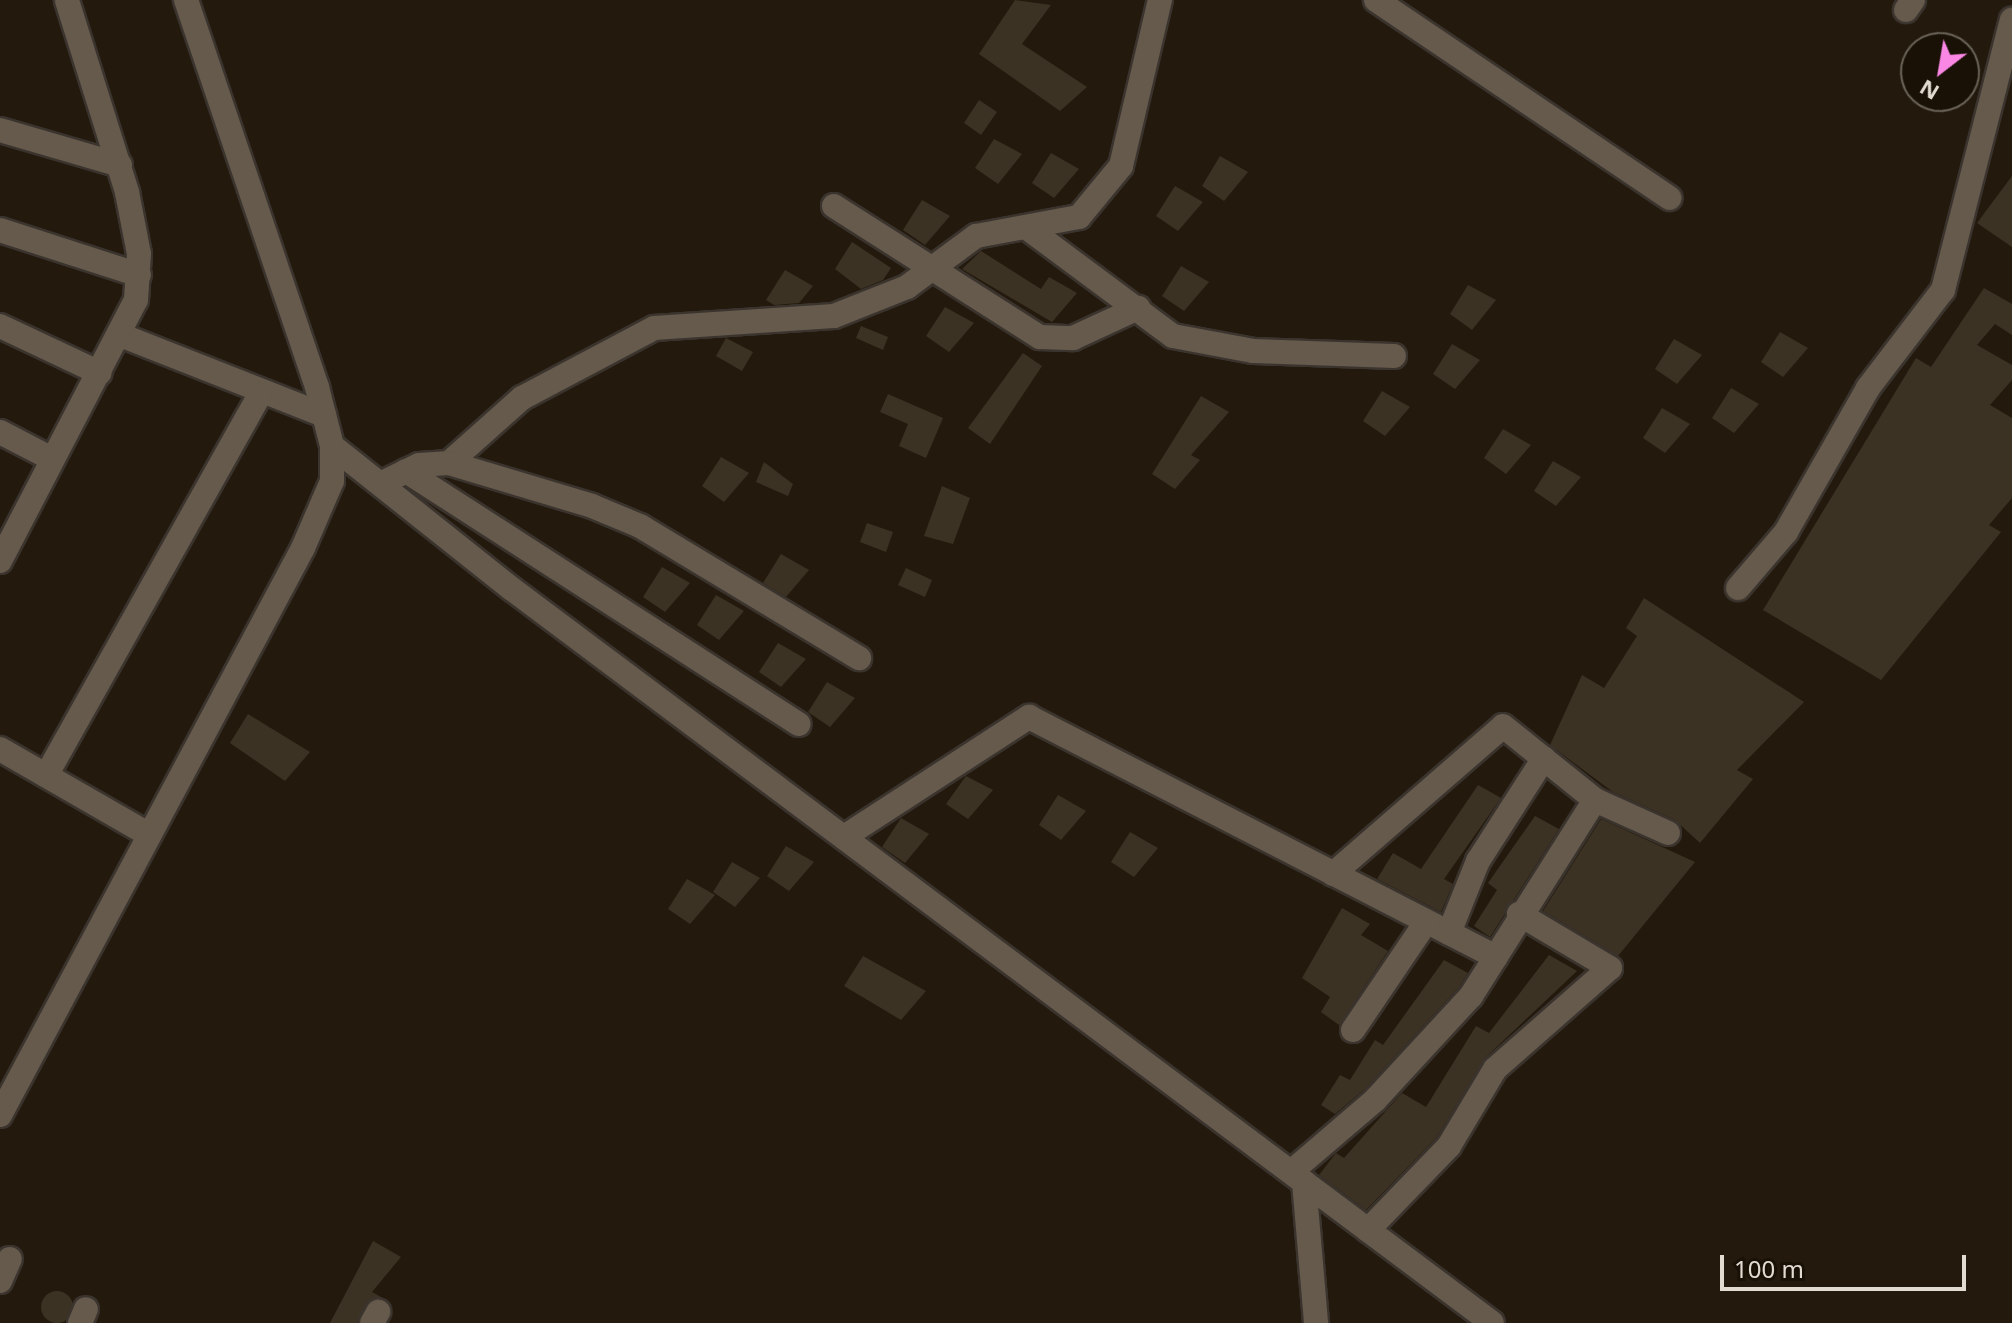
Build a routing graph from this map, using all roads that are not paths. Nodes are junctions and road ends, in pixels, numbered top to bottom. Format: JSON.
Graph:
{"nodes":[{"id":1,"x":67,"y":0,"type":"edge"},
{"id":2,"x":186,"y":0,"type":"edge"},
{"id":3,"x":1160,"y":0,"type":"edge"},
{"id":4,"x":1376,"y":0,"type":"edge"},
{"id":5,"x":2012,"y":20,"type":"edge"},
{"id":6,"x":0,"y":130,"type":"edge"},
{"id":7,"x":120,"y":165,"type":"junction"},
{"id":8,"x":1670,"y":198,"type":"dead end"},
{"id":9,"x":834,"y":206,"type":"dead end"},
{"id":10,"x":1026,"y":227,"type":"junction"},
{"id":11,"x":0,"y":230,"type":"edge"},
{"id":12,"x":930,"y":268,"type":"junction"},
{"id":13,"x":139,"y":275,"type":"junction"},
{"id":14,"x":1138,"y":308,"type":"junction"},
{"id":15,"x":0,"y":326,"type":"edge"},
{"id":16,"x":123,"y":336,"type":"junction"},
{"id":17,"x":1394,"y":356,"type":"dead end"},
{"id":18,"x":100,"y":373,"type":"junction"},
{"id":19,"x":260,"y":395,"type":"junction"},
{"id":20,"x":324,"y":415,"type":"junction"},
{"id":21,"x":0,"y":432,"type":"edge"},
{"id":22,"x":332,"y":446,"type":"junction"},
{"id":23,"x":52,"y":459,"type":"junction"},
{"id":24,"x":449,"y":463,"type":"junction"},
{"id":25,"x":406,"y":471,"type":"junction"},
{"id":26,"x":382,"y":483,"type":"junction"},
{"id":27,"x":4,"y":546,"type":"edge"},
{"id":28,"x":1738,"y":588,"type":"dead end"},
{"id":29,"x":859,"y":658,"type":"dead end"},
{"id":30,"x":799,"y":724,"type":"dead end"},
{"id":31,"x":0,"y":749,"type":"edge"},
{"id":32,"x":1544,"y":758,"type":"junction"},
{"id":33,"x":47,"y":774,"type":"junction"},
{"id":34,"x":1595,"y":800,"type":"junction"},
{"id":35,"x":146,"y":833,"type":"junction"},
{"id":36,"x":1668,"y":833,"type":"dead end"},
{"id":37,"x":844,"y":837,"type":"junction"},
{"id":38,"x":1333,"y":874,"type":"junction"},
{"id":39,"x":1519,"y":914,"type":"junction"},
{"id":40,"x":1426,"y":922,"type":"junction"},
{"id":41,"x":1449,"y":933,"type":"junction"},
{"id":42,"x":1496,"y":957,"type":"junction"},
{"id":43,"x":1353,"y":1030,"type":"dead end"},
{"id":44,"x":8,"y":1076,"type":"edge"},
{"id":45,"x":0,"y":1115,"type":"edge"},
{"id":46,"x":1298,"y":1177,"type":"junction"},
{"id":47,"x":1368,"y":1230,"type":"junction"},
{"id":48,"x":1316,"y":1323,"type":"edge"},
{"id":49,"x":1492,"y":1323,"type":"edge"}],
"edges":[{"from":1,"to":7,"type":"street"},
{"from":2,"to":20,"type":"street"},
{"from":3,"to":10,"type":"street"},
{"from":4,"to":8,"type":"street"},
{"from":5,"to":28,"type":"street"},
{"from":6,"to":7,"type":"street"},
{"from":7,"to":13,"type":"street"},
{"from":9,"to":12,"type":"street"},
{"from":10,"to":12,"type":"street"},
{"from":10,"to":14,"type":"street"},
{"from":11,"to":13,"type":"street"},
{"from":12,"to":14,"type":"street"},
{"from":12,"to":24,"type":"street"},
{"from":13,"to":16,"type":"street"},
{"from":14,"to":17,"type":"street"},
{"from":15,"to":18,"type":"street"},
{"from":16,"to":18,"type":"street"},
{"from":16,"to":19,"type":"street"},
{"from":18,"to":23,"type":"street"},
{"from":19,"to":20,"type":"street"},
{"from":19,"to":33,"type":"street"},
{"from":20,"to":22,"type":"street"},
{"from":21,"to":23,"type":"street"},
{"from":22,"to":26,"type":"street"},
{"from":22,"to":35,"type":"street"},
{"from":23,"to":27,"type":"street"},
{"from":24,"to":25,"type":"street"},
{"from":24,"to":29,"type":"street"},
{"from":25,"to":26,"type":"street"},
{"from":25,"to":30,"type":"street"},
{"from":26,"to":37,"type":"street"},
{"from":31,"to":33,"type":"street"},
{"from":32,"to":34,"type":"street"},
{"from":32,"to":38,"type":"street"},
{"from":32,"to":41,"type":"street"},
{"from":33,"to":35,"type":"street"},
{"from":34,"to":36,"type":"street"},
{"from":34,"to":39,"type":"street"},
{"from":35,"to":44,"type":"street"},
{"from":37,"to":38,"type":"street"},
{"from":37,"to":46,"type":"street"},
{"from":38,"to":40,"type":"street"},
{"from":39,"to":42,"type":"street"},
{"from":39,"to":47,"type":"street"},
{"from":40,"to":41,"type":"street"},
{"from":40,"to":43,"type":"street"},
{"from":41,"to":42,"type":"street"},
{"from":42,"to":46,"type":"street"},
{"from":44,"to":45,"type":"street"},
{"from":46,"to":47,"type":"street"},
{"from":46,"to":48,"type":"street"},
{"from":47,"to":49,"type":"street"}]}
